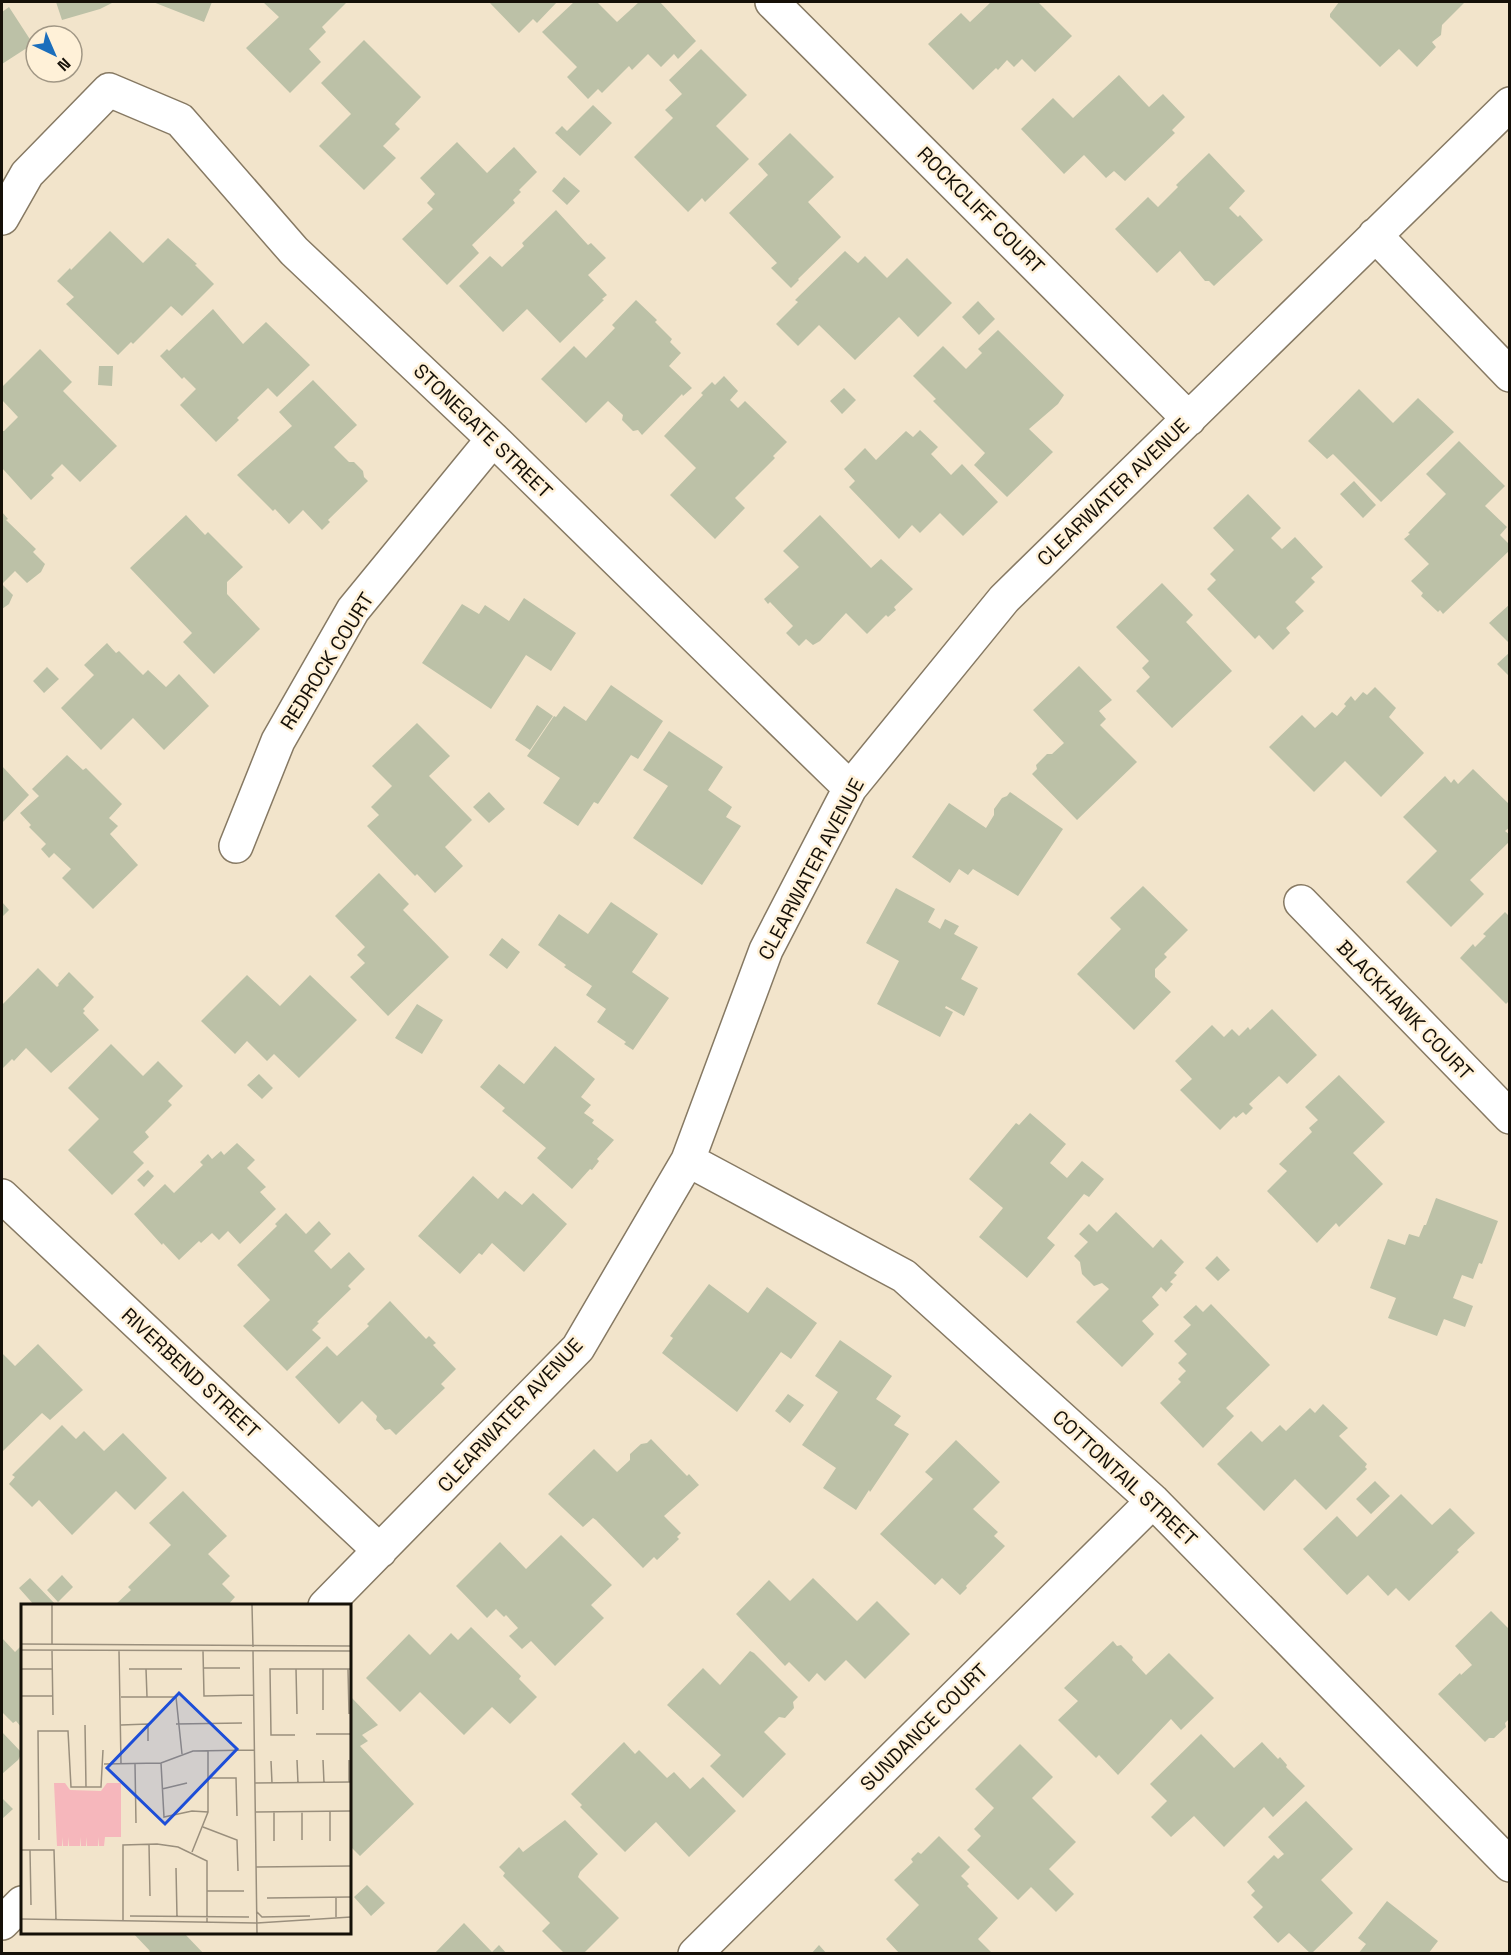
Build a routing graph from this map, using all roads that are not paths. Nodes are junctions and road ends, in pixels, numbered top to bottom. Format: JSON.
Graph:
{"nodes":[{"id":1,"x":772,"y":2,"type":"edge"},
{"id":2,"x":1509,"y":104,"type":"edge"},
{"id":3,"x":2,"y":218,"type":"edge"},
{"id":4,"x":1375,"y":235,"type":"junction"},
{"id":5,"x":1509,"y":375,"type":"edge"},
{"id":6,"x":1189,"y":419,"type":"junction"},
{"id":7,"x":493,"y":440,"type":"junction"},
{"id":8,"x":850,"y":788,"type":"junction"},
{"id":9,"x":236,"y":846,"type":"dead end"},
{"id":10,"x":1301,"y":902,"type":"dead end"},
{"id":11,"x":1509,"y":1118,"type":"edge"},
{"id":12,"x":688,"y":1160,"type":"junction"},
{"id":13,"x":3,"y":1200,"type":"edge"},
{"id":14,"x":1153,"y":1500,"type":"junction"},
{"id":15,"x":380,"y":1551,"type":"junction"},
{"id":16,"x":325,"y":1604,"type":"edge"},
{"id":17,"x":1509,"y":1865,"type":"edge"},
{"id":18,"x":21,"y":1904,"type":"edge"},
{"id":19,"x":2,"y":1923,"type":"edge"},
{"id":20,"x":694,"y":1953,"type":"edge"}],
"edges":[{"from":1,"to":6,"type":"street","name":"ROCKCLIFF COURT"},
{"from":2,"to":4,"type":"street","name":"CLEARWATER AVENUE"},
{"from":3,"to":7,"type":"street","name":"STONEGATE STREET"},
{"from":4,"to":5,"type":"street"},
{"from":4,"to":6,"type":"street","name":"CLEARWATER AVENUE"},
{"from":6,"to":8,"type":"street","name":"CLEARWATER AVENUE"},
{"from":7,"to":8,"type":"street","name":"STONEGATE STREET"},
{"from":7,"to":9,"type":"street","name":"REDROCK COURT"},
{"from":8,"to":12,"type":"street","name":"CLEARWATER AVENUE"},
{"from":10,"to":11,"type":"street","name":"BLACKHAWK COURT"},
{"from":12,"to":14,"type":"street","name":"COTTONTAIL STREET"},
{"from":12,"to":15,"type":"street","name":"CLEARWATER AVENUE"},
{"from":13,"to":15,"type":"street","name":"RIVERBEND STREET"},
{"from":14,"to":17,"type":"street","name":"COTTONTAIL STREET"},
{"from":14,"to":20,"type":"street","name":"SUNDANCE COURT"},
{"from":15,"to":16,"type":"street","name":"CLEARWATER AVENUE"},
{"from":18,"to":19,"type":"street"}]}
